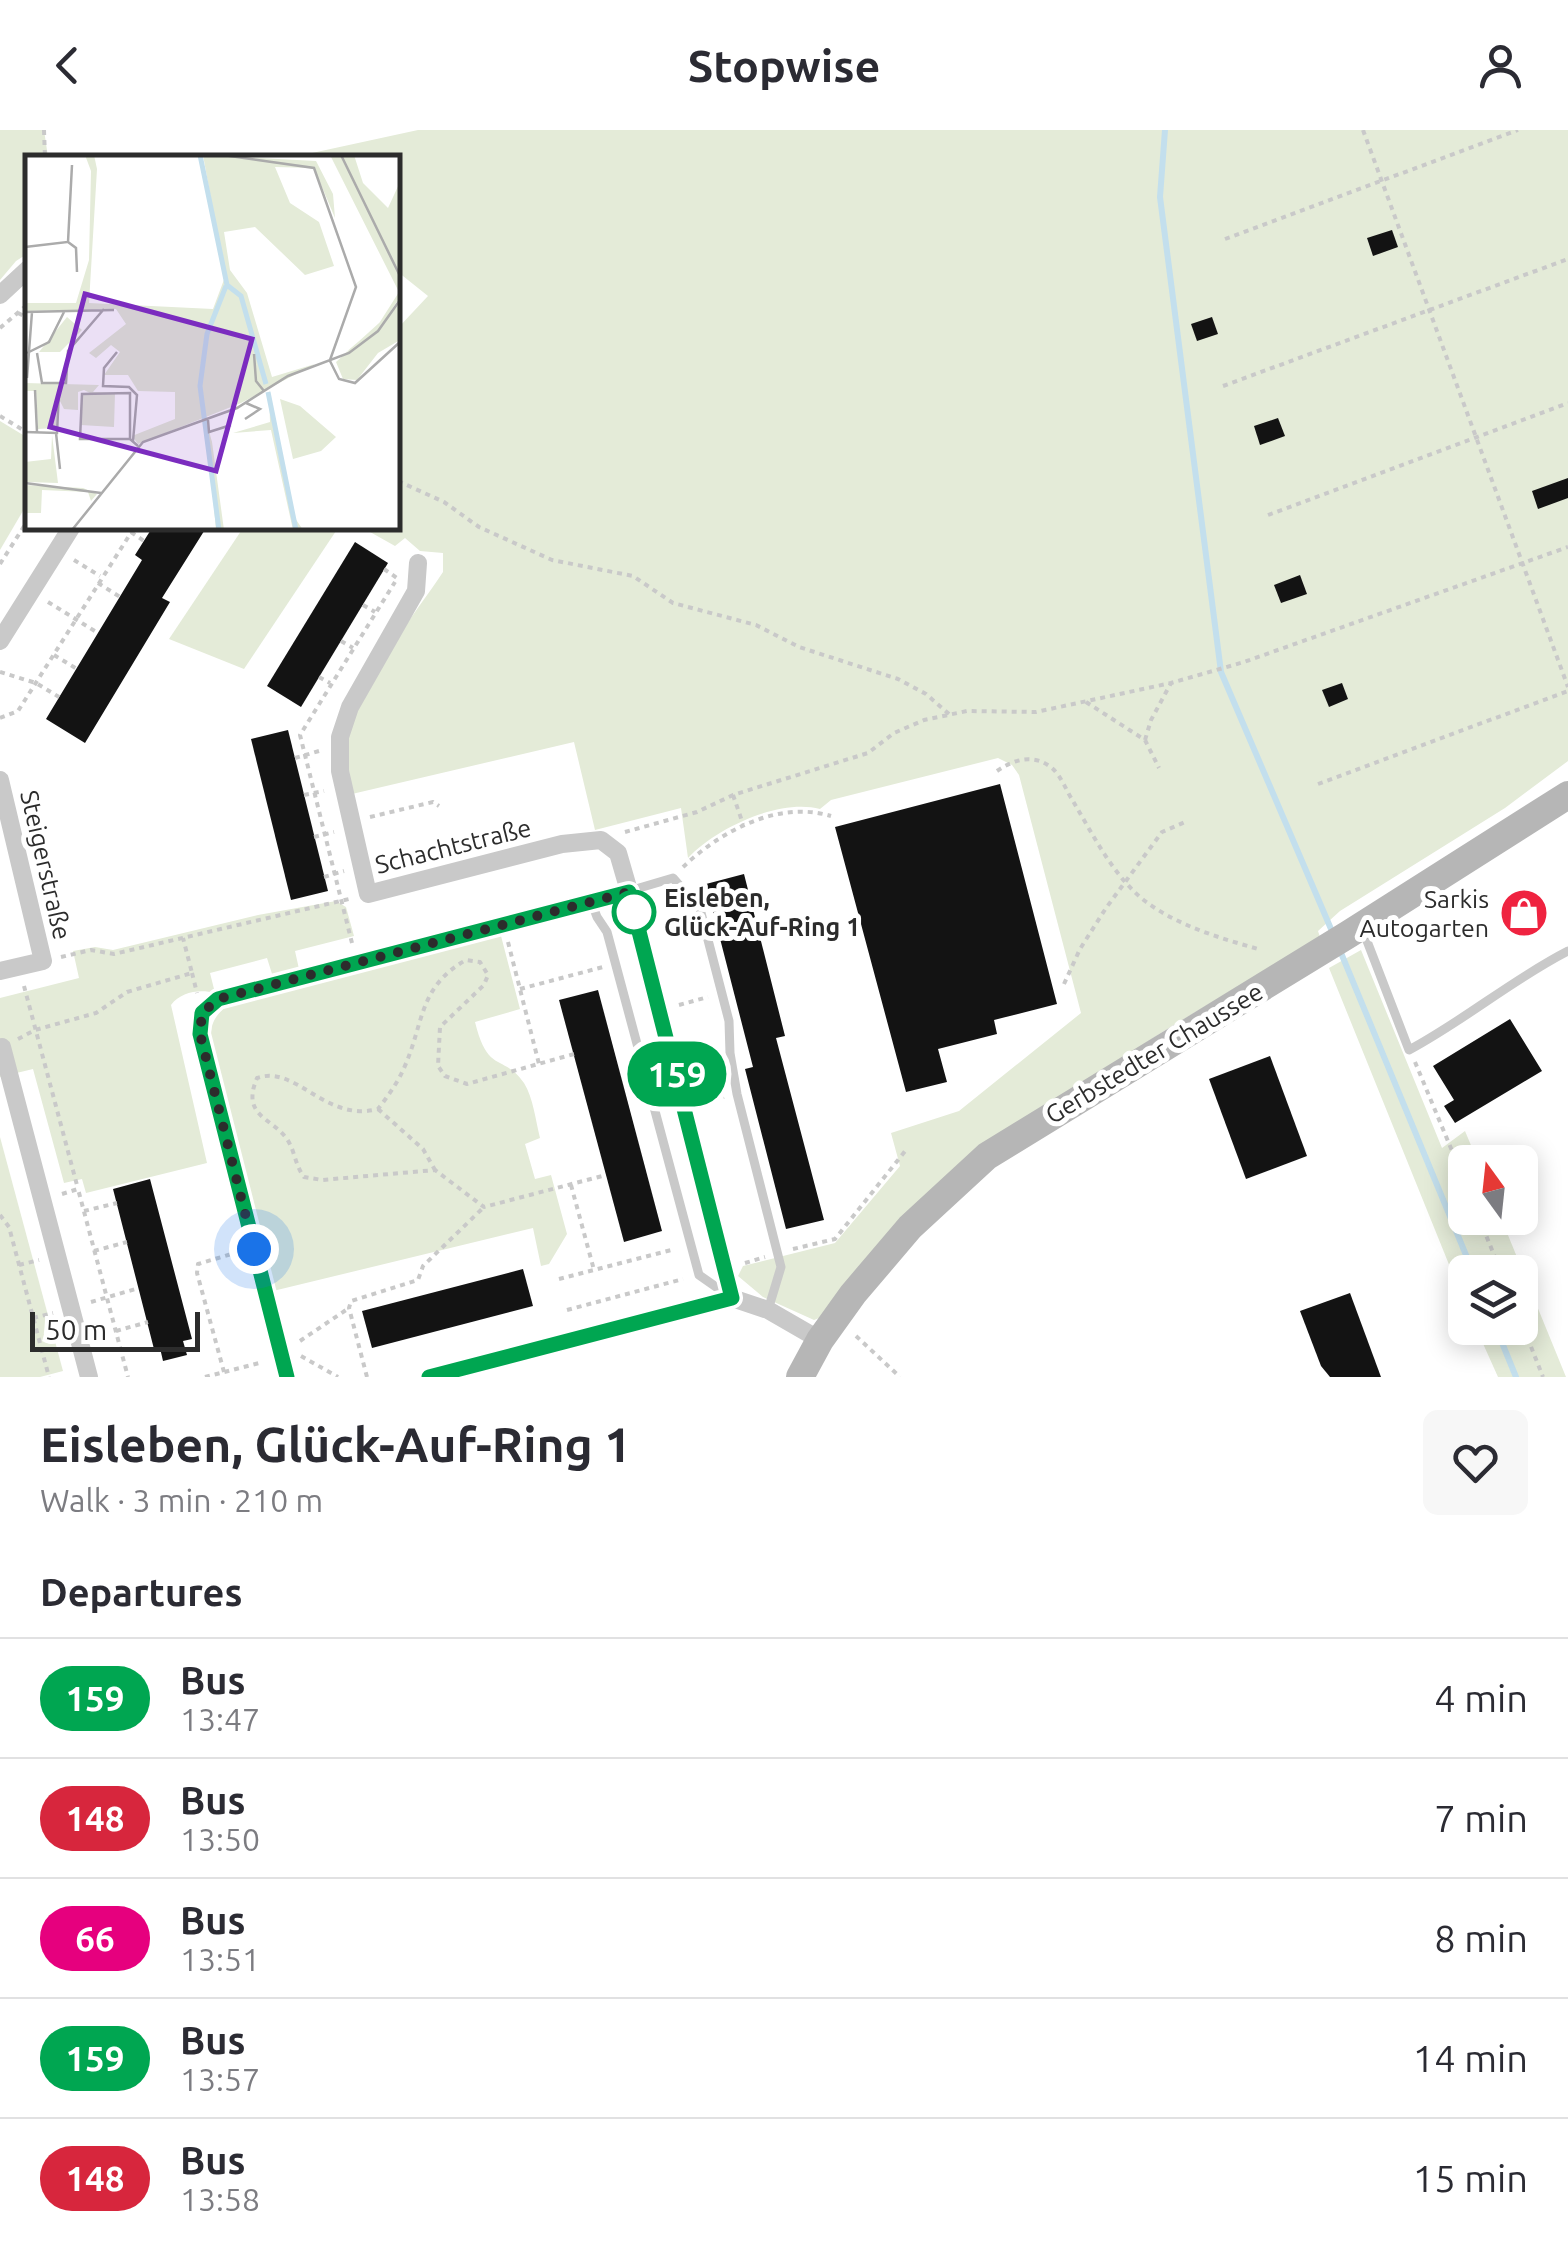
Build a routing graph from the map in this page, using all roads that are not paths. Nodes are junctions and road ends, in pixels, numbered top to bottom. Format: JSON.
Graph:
{"nodes":[{"id":1,"x":25,"y":273,"type":"edge"},
{"id":2,"x":0,"y":295,"type":"edge"},
{"id":3,"x":70,"y":530,"type":"edge"},
{"id":4,"x":418,"y":564,"type":"dead end"},
{"id":5,"x":0,"y":641,"type":"edge"},
{"id":6,"x":0,"y":780,"type":"edge"},
{"id":7,"x":1568,"y":795,"type":"edge"},
{"id":8,"x":629,"y":892,"type":"junction"},
{"id":9,"x":591,"y":901,"type":"junction"},
{"id":10,"x":1355,"y":930,"type":"junction"},
{"id":11,"x":1568,"y":951,"type":"edge"},
{"id":12,"x":0,"y":971,"type":"edge"},
{"id":13,"x":2,"y":1047,"type":"edge"},
{"id":14,"x":732,"y":1298,"type":"junction"},
{"id":15,"x":768,"y":1310,"type":"junction"},
{"id":16,"x":828,"y":1328,"type":"junction"},
{"id":17,"x":88,"y":1377,"type":"edge"},
{"id":18,"x":287,"y":1377,"type":"edge"},
{"id":19,"x":429,"y":1377,"type":"edge"},
{"id":20,"x":800,"y":1377,"type":"edge"}],
"edges":[{"from":1,"to":2,"type":"street"},
{"from":3,"to":5,"type":"street"},
{"from":4,"to":8,"type":"street","name":"Schachtstraße"},
{"from":6,"to":12,"type":"street","name":"Steigerstraße"},
{"from":7,"to":10,"type":"main road","name":"Gerbstedter Chaussee"},
{"from":8,"to":9,"type":"street"},
{"from":8,"to":14,"type":"street"},
{"from":8,"to":15,"type":"lane"},
{"from":9,"to":14,"type":"lane"},
{"from":9,"to":18,"type":"street"},
{"from":10,"to":11,"type":"lane"},
{"from":10,"to":16,"type":"main road","name":"Gerbstedter Chaussee"},
{"from":13,"to":17,"type":"street"},
{"from":14,"to":15,"type":"street"},
{"from":14,"to":19,"type":"street"},
{"from":15,"to":16,"type":"street"},
{"from":16,"to":20,"type":"main road","name":"Gerbstedter Chaussee"}]}
